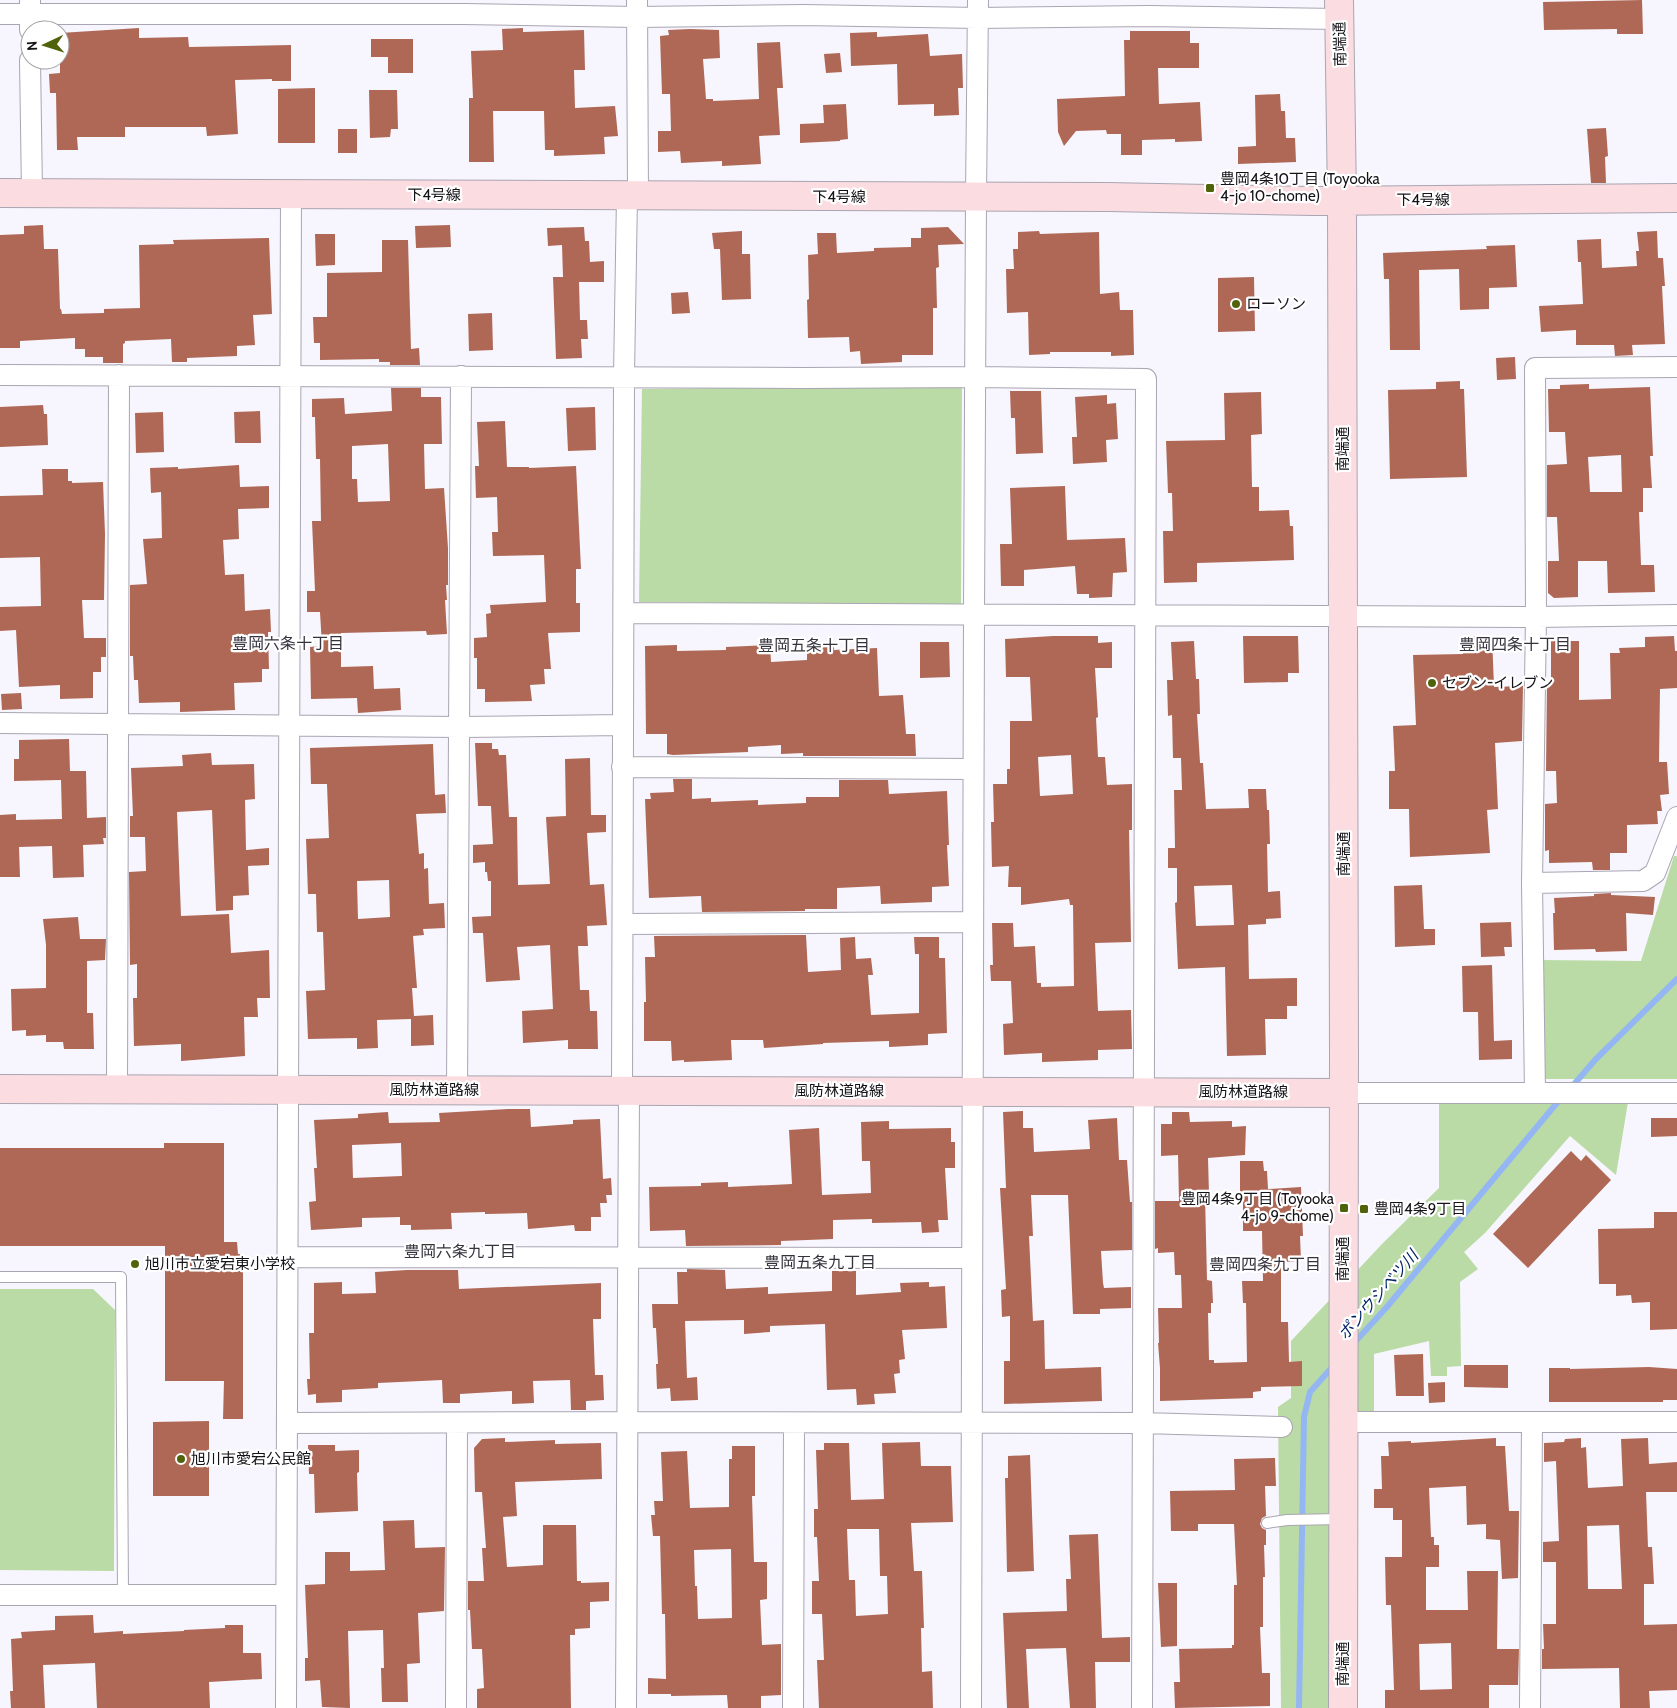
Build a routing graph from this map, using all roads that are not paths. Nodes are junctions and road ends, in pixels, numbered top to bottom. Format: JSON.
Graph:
{"nodes":[{"id":1,"x":177,"y":7,"type":"edge"},
{"id":2,"x":321,"y":7,"type":"edge"},
{"id":3,"x":463,"y":7,"type":"edge"},
{"id":4,"x":804,"y":7,"type":"edge"},
{"id":5,"x":637,"y":8,"type":"edge"},
{"id":6,"x":1149,"y":8,"type":"edge"},
{"id":7,"x":978,"y":9,"type":"edge"},
{"id":8,"x":1340,"y":10,"type":"edge"},
{"id":9,"x":0,"y":14,"type":"edge"},
{"id":10,"x":30,"y":15,"type":"edge"},
{"id":11,"x":30,"y":70,"type":"edge"},
{"id":12,"x":0,"y":193,"type":"edge"},
{"id":13,"x":32,"y":193,"type":"junction"},
{"id":14,"x":291,"y":195,"type":"junction"},
{"id":15,"x":632,"y":196,"type":"junction"},
{"id":16,"x":976,"y":198,"type":"junction"},
{"id":17,"x":1677,"y":198,"type":"edge"},
{"id":18,"x":1342,"y":200,"type":"junction"},
{"id":19,"x":1677,"y":367,"type":"edge"},
{"id":20,"x":0,"y":375,"type":"edge"},
{"id":21,"x":119,"y":375,"type":"junction"},
{"id":22,"x":290,"y":375,"type":"junction"},
{"id":23,"x":461,"y":376,"type":"junction"},
{"id":24,"x":624,"y":376,"type":"junction"},
{"id":25,"x":975,"y":377,"type":"junction"},
{"id":26,"x":624,"y":613,"type":"junction"},
{"id":27,"x":974,"y":615,"type":"junction"},
{"id":28,"x":1145,"y":615,"type":"junction"},
{"id":29,"x":1343,"y":615,"type":"junction"},
{"id":30,"x":1677,"y":616,"type":"edge"},
{"id":31,"x":1536,"y":617,"type":"junction"},
{"id":32,"x":0,"y":723,"type":"edge"},
{"id":33,"x":117,"y":725,"type":"junction"},
{"id":34,"x":622,"y":725,"type":"junction"},
{"id":35,"x":290,"y":726,"type":"junction"},
{"id":36,"x":460,"y":726,"type":"junction"},
{"id":37,"x":622,"y":767,"type":"junction"},
{"id":38,"x":973,"y":769,"type":"junction"},
{"id":39,"x":1677,"y":817,"type":"edge"},
{"id":40,"x":1532,"y":883,"type":"junction"},
{"id":41,"x":973,"y":922,"type":"junction"},
{"id":42,"x":623,"y":924,"type":"junction"},
{"id":43,"x":0,"y":1089,"type":"edge"},
{"id":44,"x":117,"y":1089,"type":"junction"},
{"id":45,"x":288,"y":1090,"type":"junction"},
{"id":46,"x":458,"y":1090,"type":"junction"},
{"id":47,"x":625,"y":1091,"type":"junction"},
{"id":48,"x":973,"y":1092,"type":"junction"},
{"id":49,"x":1144,"y":1092,"type":"junction"},
{"id":50,"x":1344,"y":1093,"type":"junction"},
{"id":51,"x":1539,"y":1093,"type":"junction"},
{"id":52,"x":1677,"y":1093,"type":"edge"},
{"id":53,"x":287,"y":1257,"type":"junction"},
{"id":54,"x":628,"y":1258,"type":"junction"},
{"id":55,"x":972,"y":1258,"type":"junction"},
{"id":56,"x":0,"y":1278,"type":"edge"},
{"id":57,"x":627,"y":1422,"type":"junction"},
{"id":58,"x":1344,"y":1422,"type":"junction"},
{"id":59,"x":1532,"y":1422,"type":"junction"},
{"id":60,"x":1677,"y":1422,"type":"edge"},
{"id":61,"x":287,"y":1423,"type":"junction"},
{"id":62,"x":457,"y":1423,"type":"junction"},
{"id":63,"x":794,"y":1423,"type":"junction"},
{"id":64,"x":972,"y":1423,"type":"junction"},
{"id":65,"x":1143,"y":1423,"type":"junction"},
{"id":66,"x":1282,"y":1427,"type":"dead end"},
{"id":67,"x":1332,"y":1519,"type":"junction"},
{"id":68,"x":1267,"y":1523,"type":"dead end"},
{"id":69,"x":0,"y":1595,"type":"edge"},
{"id":70,"x":123,"y":1595,"type":"junction"},
{"id":71,"x":286,"y":1595,"type":"junction"},
{"id":72,"x":286,"y":1708,"type":"edge"},
{"id":73,"x":456,"y":1708,"type":"edge"},
{"id":74,"x":626,"y":1708,"type":"edge"},
{"id":75,"x":793,"y":1708,"type":"edge"},
{"id":76,"x":971,"y":1708,"type":"edge"},
{"id":77,"x":1142,"y":1708,"type":"edge"},
{"id":78,"x":1343,"y":1708,"type":"edge"},
{"id":79,"x":1530,"y":1708,"type":"edge"}],
"edges":[{"from":1,"to":2,"type":"street"},
{"from":1,"to":10,"type":"street"},
{"from":2,"to":3,"type":"street"},
{"from":3,"to":5,"type":"street"},
{"from":4,"to":5,"type":"street"},
{"from":4,"to":7,"type":"street"},
{"from":5,"to":15,"type":"street"},
{"from":6,"to":7,"type":"street"},
{"from":6,"to":8,"type":"street"},
{"from":7,"to":16,"type":"street"},
{"from":8,"to":18,"type":"street","name":"南端通"},
{"from":9,"to":10,"type":"street"},
{"from":11,"to":13,"type":"street"},
{"from":12,"to":13,"type":"street","name":"下4号線"},
{"from":13,"to":14,"type":"street","name":"下4号線"},
{"from":14,"to":15,"type":"street","name":"下4号線"},
{"from":14,"to":22,"type":"street"},
{"from":15,"to":16,"type":"street","name":"下4号線"},
{"from":15,"to":24,"type":"street"},
{"from":16,"to":18,"type":"street","name":"下4号線"},
{"from":16,"to":25,"type":"street"},
{"from":17,"to":18,"type":"street","name":"下4号線"},
{"from":18,"to":29,"type":"street","name":"南端通"},
{"from":19,"to":31,"type":"street"},
{"from":20,"to":21,"type":"street"},
{"from":21,"to":22,"type":"street"},
{"from":21,"to":33,"type":"street"},
{"from":22,"to":23,"type":"street"},
{"from":22,"to":35,"type":"street"},
{"from":23,"to":24,"type":"street"},
{"from":23,"to":36,"type":"street"},
{"from":24,"to":25,"type":"street"},
{"from":24,"to":26,"type":"street"},
{"from":25,"to":27,"type":"street"},
{"from":25,"to":28,"type":"street"},
{"from":26,"to":27,"type":"street"},
{"from":26,"to":34,"type":"street"},
{"from":27,"to":28,"type":"street"},
{"from":27,"to":38,"type":"street"},
{"from":28,"to":29,"type":"street"},
{"from":28,"to":49,"type":"street"},
{"from":29,"to":31,"type":"street"},
{"from":29,"to":50,"type":"street","name":"南端通"},
{"from":30,"to":31,"type":"street"},
{"from":31,"to":40,"type":"street"},
{"from":32,"to":33,"type":"street"},
{"from":33,"to":35,"type":"street"},
{"from":33,"to":44,"type":"street"},
{"from":34,"to":36,"type":"street"},
{"from":34,"to":37,"type":"street"},
{"from":35,"to":36,"type":"street"},
{"from":35,"to":45,"type":"street"},
{"from":36,"to":46,"type":"street"},
{"from":37,"to":38,"type":"street"},
{"from":37,"to":42,"type":"street"},
{"from":38,"to":41,"type":"street"},
{"from":39,"to":40,"type":"street"},
{"from":40,"to":51,"type":"street"},
{"from":41,"to":42,"type":"street"},
{"from":41,"to":48,"type":"street"},
{"from":42,"to":47,"type":"street"},
{"from":43,"to":44,"type":"street","name":"風防林道路線"},
{"from":44,"to":45,"type":"street","name":"風防林道路線"},
{"from":45,"to":46,"type":"street","name":"風防林道路線"},
{"from":45,"to":53,"type":"street"},
{"from":46,"to":47,"type":"street","name":"風防林道路線"},
{"from":47,"to":48,"type":"street","name":"風防林道路線"},
{"from":47,"to":54,"type":"street"},
{"from":48,"to":49,"type":"street","name":"風防林道路線"},
{"from":48,"to":55,"type":"street"},
{"from":49,"to":50,"type":"street","name":"風防林道路線"},
{"from":49,"to":65,"type":"street"},
{"from":50,"to":51,"type":"street","name":"風防林道路線"},
{"from":50,"to":58,"type":"street","name":"南端通"},
{"from":51,"to":52,"type":"street","name":"風防林道路線"},
{"from":53,"to":54,"type":"street"},
{"from":53,"to":61,"type":"street"},
{"from":54,"to":55,"type":"street"},
{"from":54,"to":57,"type":"street"},
{"from":55,"to":64,"type":"street"},
{"from":56,"to":70,"type":"lane"},
{"from":57,"to":62,"type":"street"},
{"from":57,"to":63,"type":"street"},
{"from":57,"to":74,"type":"street"},
{"from":58,"to":59,"type":"street"},
{"from":58,"to":67,"type":"street","name":"南端通"},
{"from":59,"to":60,"type":"street"},
{"from":59,"to":79,"type":"street"},
{"from":61,"to":62,"type":"street"},
{"from":61,"to":71,"type":"street"},
{"from":62,"to":73,"type":"street"},
{"from":63,"to":64,"type":"street"},
{"from":63,"to":75,"type":"street"},
{"from":64,"to":65,"type":"street"},
{"from":64,"to":76,"type":"street"},
{"from":65,"to":66,"type":"street"},
{"from":65,"to":77,"type":"street"},
{"from":67,"to":68,"type":"lane"},
{"from":67,"to":78,"type":"street","name":"南端通"},
{"from":69,"to":70,"type":"street"},
{"from":70,"to":71,"type":"street"},
{"from":71,"to":72,"type":"street"}]}
